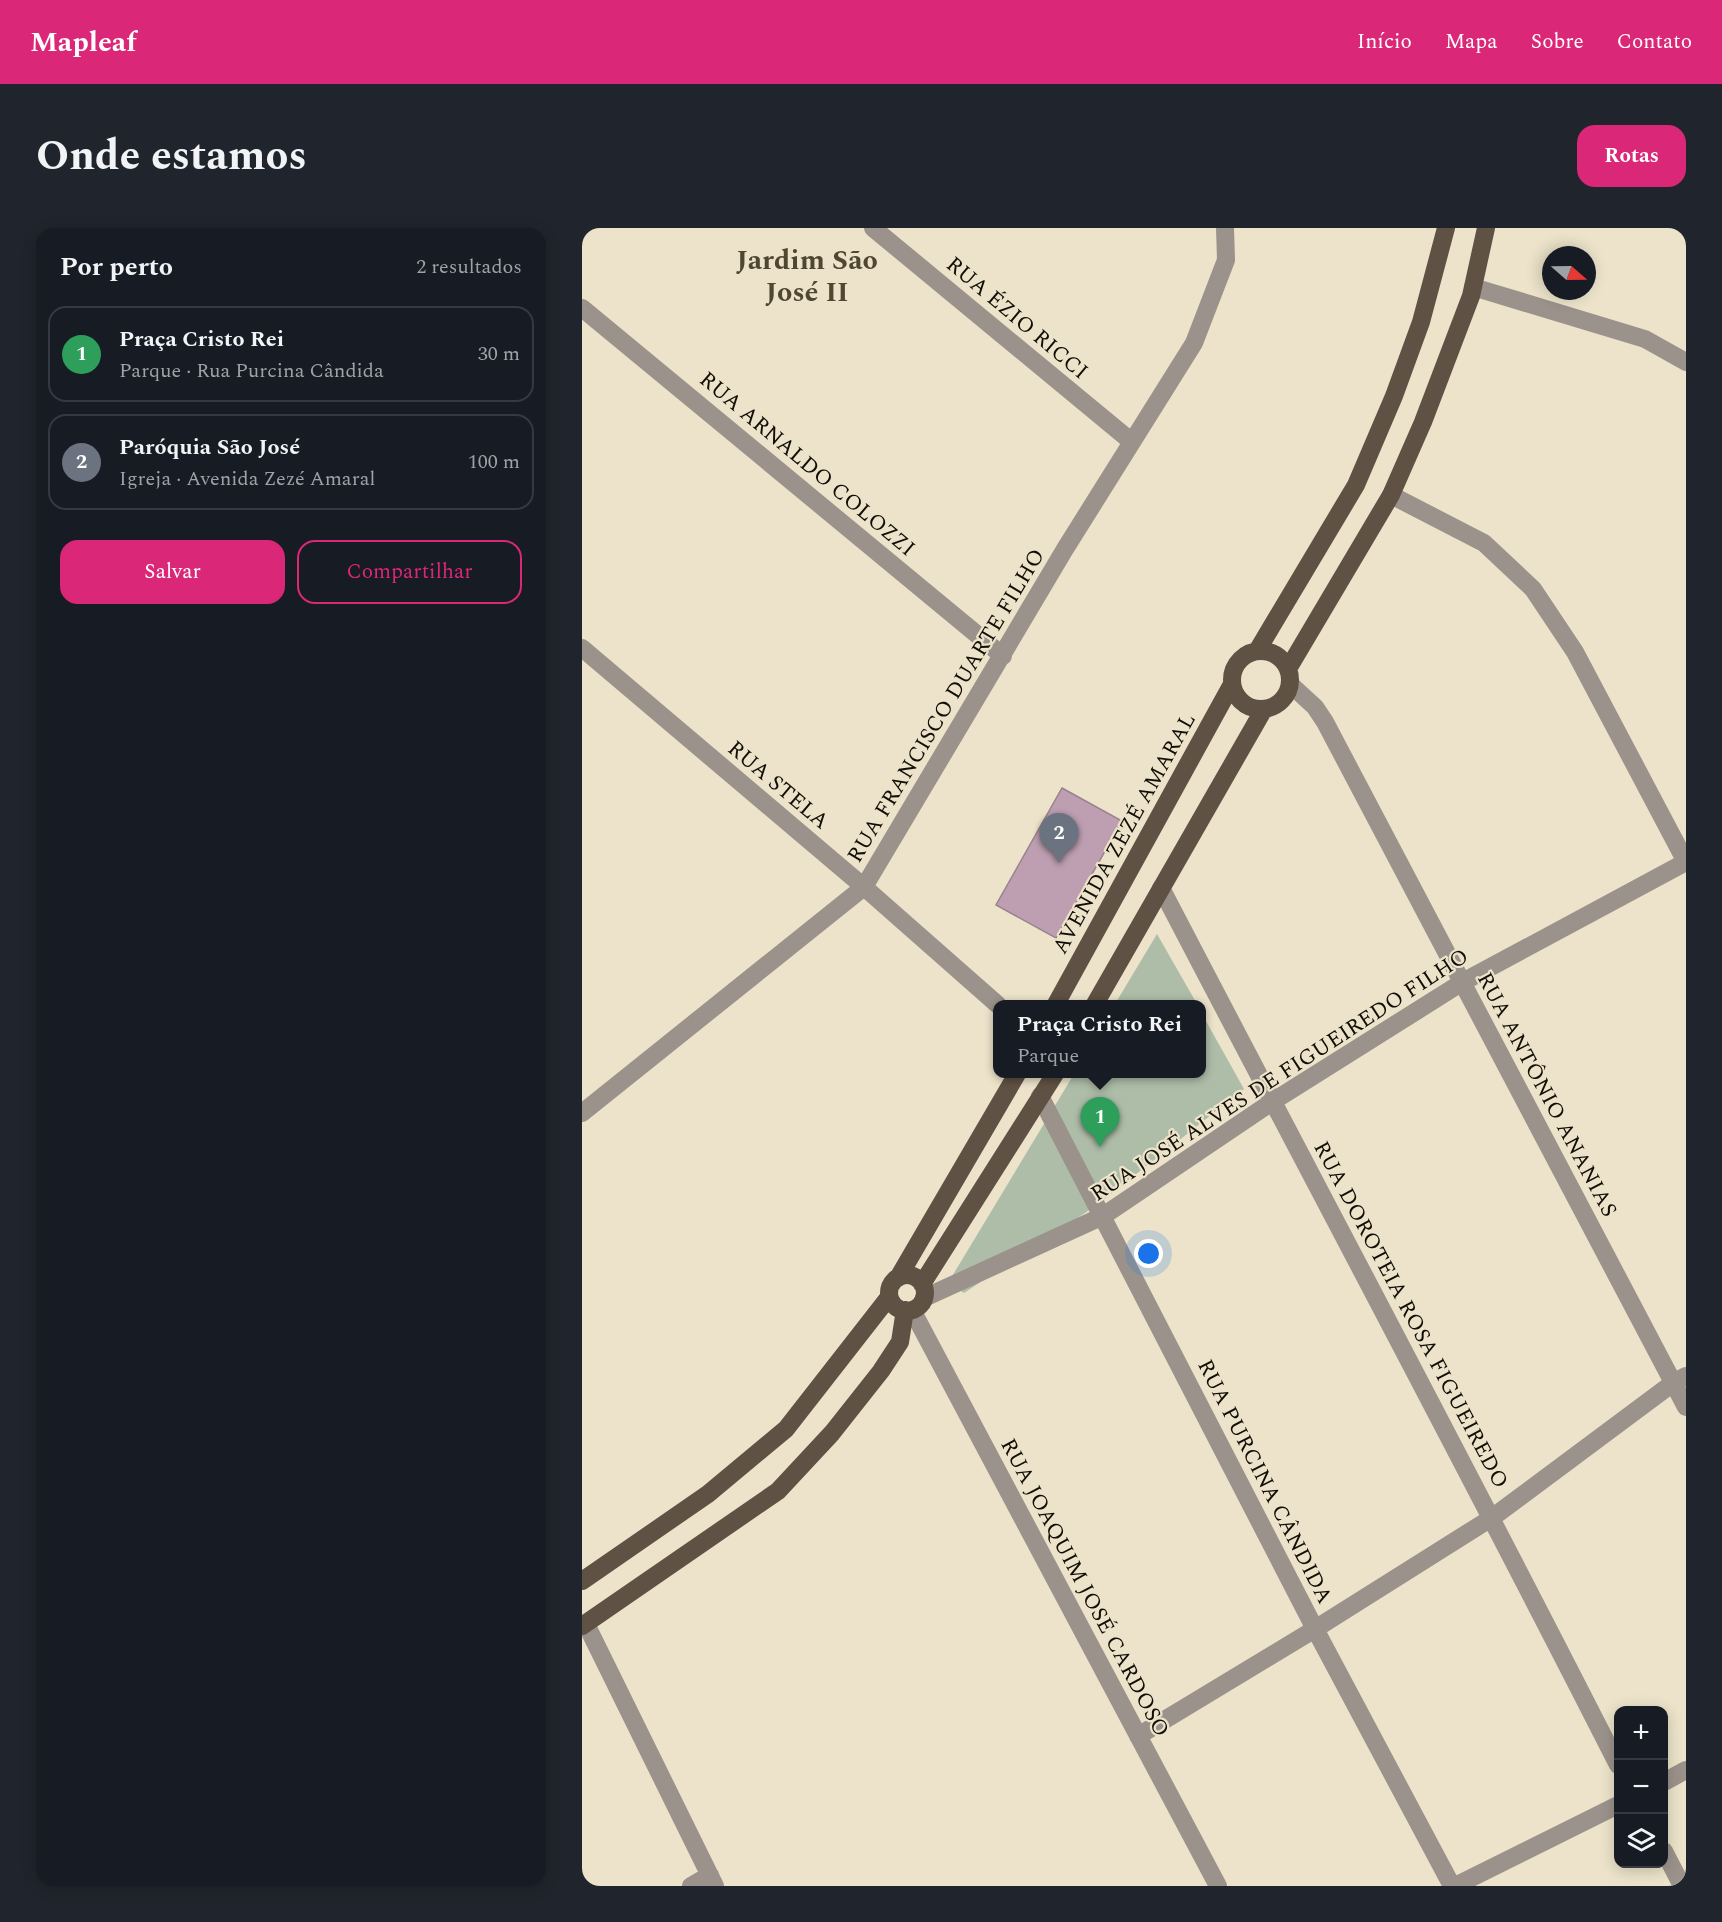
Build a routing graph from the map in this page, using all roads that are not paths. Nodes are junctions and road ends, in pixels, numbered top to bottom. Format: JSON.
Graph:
{"nodes":[{"id":1,"x":873,"y":228,"type":"edge"},
{"id":2,"x":1225,"y":228,"type":"edge"},
{"id":3,"x":1446,"y":228,"type":"edge"},
{"id":4,"x":1486,"y":228,"type":"edge"},
{"id":5,"x":1473,"y":287,"type":"junction"},
{"id":6,"x":582,"y":308,"type":"edge"},
{"id":7,"x":1686,"y":362,"type":"edge"},
{"id":8,"x":1132,"y":442,"type":"junction"},
{"id":9,"x":1390,"y":495,"type":"junction"},
{"id":10,"x":582,"y":648,"type":"edge"},
{"id":11,"x":1257,"y":651,"type":"junction"},
{"id":12,"x":1003,"y":656,"type":"junction"},
{"id":13,"x":1289,"y":676,"type":"junction"},
{"id":14,"x":1232,"y":684,"type":"junction"},
{"id":15,"x":1264,"y":709,"type":"junction"},
{"id":16,"x":1686,"y":862,"type":"edge"},
{"id":17,"x":864,"y":886,"type":"junction"},
{"id":18,"x":1161,"y":888,"type":"junction"},
{"id":19,"x":1461,"y":983,"type":"junction"},
{"id":20,"x":1059,"y":1000,"type":"edge"},
{"id":21,"x":1098,"y":1000,"type":"edge"},
{"id":22,"x":993,"y":1001,"type":"edge"},
{"id":23,"x":1015,"y":1078,"type":"edge"},
{"id":24,"x":1052,"y":1078,"type":"edge"},
{"id":25,"x":1040,"y":1096,"type":"junction"},
{"id":26,"x":1272,"y":1102,"type":"junction"},
{"id":27,"x":582,"y":1113,"type":"edge"},
{"id":28,"x":1103,"y":1216,"type":"junction"},
{"id":29,"x":898,"y":1278,"type":"junction"},
{"id":30,"x":889,"y":1297,"type":"junction"},
{"id":31,"x":916,"y":1300,"type":"junction"},
{"id":32,"x":1680,"y":1379,"type":"edge"},
{"id":33,"x":1686,"y":1407,"type":"edge"},
{"id":34,"x":1492,"y":1517,"type":"junction"},
{"id":35,"x":582,"y":1581,"type":"edge"},
{"id":36,"x":584,"y":1625,"type":"edge"},
{"id":37,"x":1315,"y":1629,"type":"junction"},
{"id":38,"x":1138,"y":1736,"type":"junction"},
{"id":39,"x":1615,"y":1760,"type":"edge"},
{"id":40,"x":1686,"y":1770,"type":"edge"},
{"id":41,"x":1668,"y":1780,"type":"edge"},
{"id":42,"x":1614,"y":1807,"type":"edge"},
{"id":43,"x":1668,"y":1859,"type":"edge"},
{"id":44,"x":713,"y":1880,"type":"edge"},
{"id":45,"x":692,"y":1886,"type":"edge"},
{"id":46,"x":1218,"y":1886,"type":"edge"},
{"id":47,"x":1453,"y":1886,"type":"edge"},
{"id":48,"x":1682,"y":1886,"type":"edge"}],
"edges":[{"from":1,"to":8,"type":"street","name":"RUA ÉZIO RICCI"},
{"from":2,"to":8,"type":"street","name":"RUA FRANCISCO DUARTE FILHO"},
{"from":3,"to":11,"type":"main road","name":"AVENIDA ZEZÉ AMARAL"},
{"from":4,"to":5,"type":"main road"},
{"from":5,"to":7,"type":"street"},
{"from":5,"to":9,"type":"main road"},
{"from":6,"to":12,"type":"street","name":"RUA ARNALDO COLOZZI"},
{"from":8,"to":12,"type":"street","name":"RUA FRANCISCO DUARTE FILHO"},
{"from":9,"to":13,"type":"main road"},
{"from":9,"to":16,"type":"street"},
{"from":10,"to":17,"type":"street","name":"RUA STELA"},
{"from":11,"to":13,"type":"main road"},
{"from":11,"to":14,"type":"main road","name":"AVENIDA ZEZÉ AMARAL"},
{"from":12,"to":17,"type":"street","name":"RUA FRANCISCO DUARTE FILHO"},
{"from":13,"to":15,"type":"main road"},
{"from":13,"to":19,"type":"street","name":"RUA ANTÔNIO ANANIAS"},
{"from":14,"to":15,"type":"main road"},
{"from":14,"to":20,"type":"main road","name":"AVENIDA ZEZÉ AMARAL"},
{"from":15,"to":18,"type":"main road"},
{"from":16,"to":19,"type":"street","name":"RUA JOSÉ ALVES DE FIGUEIREDO FILHO"},
{"from":17,"to":22,"type":"street","name":"RUA STELA"},
{"from":17,"to":27,"type":"street","name":"RUA FRANCISCO DUARTE FILHO"},
{"from":18,"to":21,"type":"main road"},
{"from":18,"to":26,"type":"street","name":"RUA DOROTEIA ROSA FIGUEIREDO"},
{"from":19,"to":26,"type":"street","name":"RUA JOSÉ ALVES DE FIGUEIREDO FILHO"},
{"from":19,"to":32,"type":"street","name":"RUA ANTÔNIO ANANIAS"},
{"from":23,"to":29,"type":"main road"},
{"from":24,"to":25,"type":"main road"},
{"from":25,"to":28,"type":"street","name":"RUA PURCINA CÂNDIDA"},
{"from":25,"to":31,"type":"main road"},
{"from":26,"to":28,"type":"street","name":"RUA JOSÉ ALVES DE FIGUEIREDO FILHO"},
{"from":26,"to":34,"type":"street","name":"RUA DOROTEIA ROSA FIGUEIREDO"},
{"from":28,"to":31,"type":"street","name":"RUA JOSÉ ALVES DE FIGUEIREDO FILHO"},
{"from":28,"to":37,"type":"street","name":"RUA PURCINA CÂNDIDA"},
{"from":29,"to":30,"type":"main road"},
{"from":29,"to":31,"type":"main road"},
{"from":30,"to":31,"type":"main road"},
{"from":30,"to":35,"type":"main road"},
{"from":31,"to":36,"type":"main road"},
{"from":31,"to":38,"type":"street","name":"RUA JOAQUIM JOSÉ CARDOSO"},
{"from":32,"to":33,"type":"street","name":"RUA ANTÔNIO ANANIAS"},
{"from":32,"to":34,"type":"street"},
{"from":34,"to":37,"type":"street"},
{"from":34,"to":39,"type":"street","name":"RUA DOROTEIA ROSA FIGUEIREDO"},
{"from":36,"to":44,"type":"street"},
{"from":37,"to":38,"type":"street"},
{"from":37,"to":47,"type":"street","name":"RUA PURCINA CÂNDIDA"},
{"from":38,"to":46,"type":"street","name":"RUA JOAQUIM JOSÉ CARDOSO"},
{"from":40,"to":41,"type":"street"},
{"from":42,"to":47,"type":"street"},
{"from":43,"to":48,"type":"street"},
{"from":44,"to":45,"type":"street"}]}
